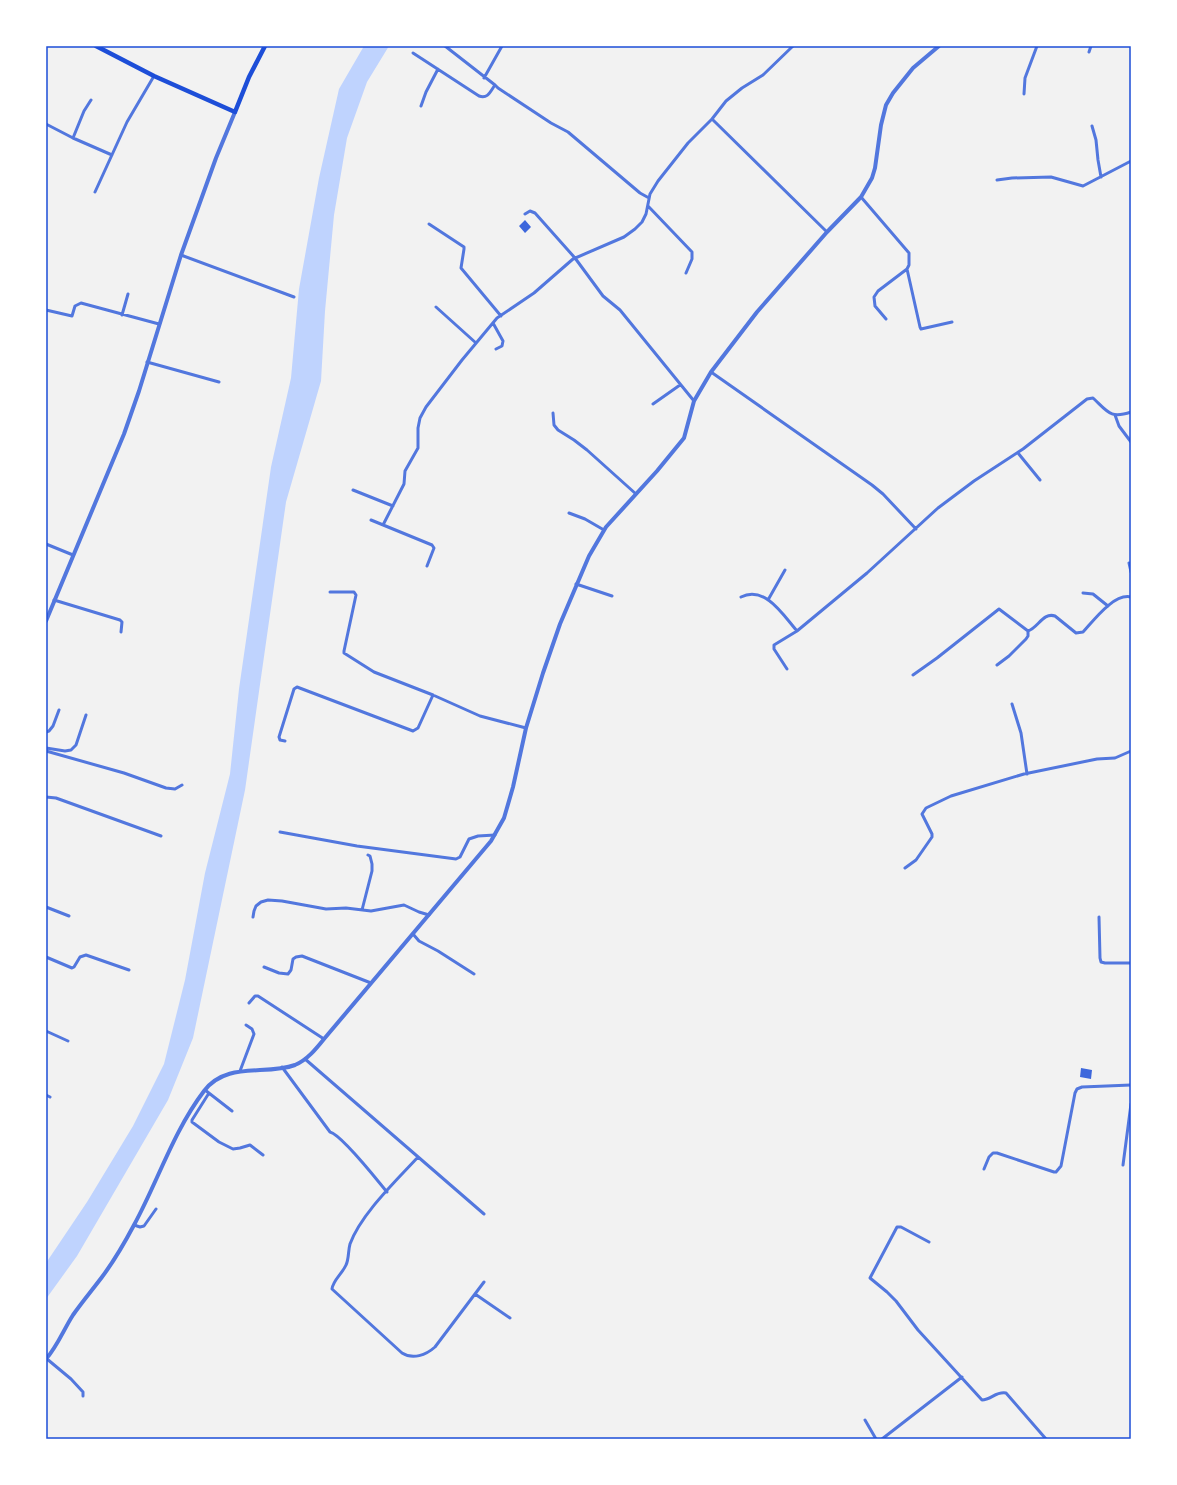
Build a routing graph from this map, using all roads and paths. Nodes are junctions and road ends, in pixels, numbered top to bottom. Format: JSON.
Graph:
{"nodes":[{"id":1,"x":96,"y":46,"type":"edge"},
{"id":2,"x":265,"y":46,"type":"edge"},
{"id":3,"x":445,"y":46,"type":"edge"},
{"id":4,"x":502,"y":46,"type":"edge"},
{"id":5,"x":793,"y":46,"type":"edge"},
{"id":6,"x":938,"y":46,"type":"edge"},
{"id":7,"x":1037,"y":46,"type":"edge"},
{"id":8,"x":1091,"y":46,"type":"edge"},
{"id":9,"x":1089,"y":52,"type":"dead end"},
{"id":10,"x":413,"y":53,"type":"dead end"},
{"id":11,"x":438,"y":69,"type":"junction"},
{"id":12,"x":154,"y":76,"type":"junction"},
{"id":13,"x":484,"y":78,"type":"junction"},
{"id":14,"x":495,"y":85,"type":"junction"},
{"id":15,"x":1024,"y":94,"type":"dead end"},
{"id":16,"x":91,"y":100,"type":"dead end"},
{"id":17,"x":421,"y":106,"type":"dead end"},
{"id":18,"x":235,"y":112,"type":"junction"},
{"id":19,"x":712,"y":119,"type":"junction"},
{"id":20,"x":46,"y":124,"type":"edge"},
{"id":21,"x":1092,"y":126,"type":"dead end"},
{"id":22,"x":73,"y":138,"type":"junction"},
{"id":23,"x":112,"y":154,"type":"junction"},
{"id":24,"x":1131,"y":161,"type":"edge"},
{"id":25,"x":1101,"y":177,"type":"junction"},
{"id":26,"x":997,"y":180,"type":"dead end"},
{"id":27,"x":95,"y":192,"type":"dead end"},
{"id":28,"x":861,"y":197,"type":"junction"},
{"id":29,"x":649,"y":198,"type":"junction"},
{"id":30,"x":648,"y":206,"type":"junction"},
{"id":31,"x":525,"y":214,"type":"dead end"},
{"id":32,"x":429,"y":224,"type":"dead end"},
{"id":33,"x":827,"y":232,"type":"junction"},
{"id":34,"x":181,"y":255,"type":"junction"},
{"id":35,"x":575,"y":258,"type":"junction"},
{"id":36,"x":907,"y":269,"type":"junction"},
{"id":37,"x":686,"y":272,"type":"dead end"},
{"id":38,"x":128,"y":294,"type":"dead end"},
{"id":39,"x":294,"y":296,"type":"dead end"},
{"id":40,"x":436,"y":306,"type":"dead end"},
{"id":41,"x":46,"y":310,"type":"edge"},
{"id":42,"x":122,"y":315,"type":"junction"},
{"id":43,"x":501,"y":316,"type":"junction"},
{"id":44,"x":886,"y":319,"type":"dead end"},
{"id":45,"x":952,"y":322,"type":"dead end"},
{"id":46,"x":492,"y":323,"type":"junction"},
{"id":47,"x":159,"y":324,"type":"junction"},
{"id":48,"x":476,"y":343,"type":"junction"},
{"id":49,"x":496,"y":349,"type":"dead end"},
{"id":50,"x":147,"y":362,"type":"junction"},
{"id":51,"x":711,"y":372,"type":"junction"},
{"id":52,"x":219,"y":382,"type":"dead end"},
{"id":53,"x":680,"y":385,"type":"junction"},
{"id":54,"x":694,"y":401,"type":"junction"},
{"id":55,"x":653,"y":404,"type":"dead end"},
{"id":56,"x":1131,"y":412,"type":"edge"},
{"id":57,"x":553,"y":414,"type":"dead end"},
{"id":58,"x":1115,"y":415,"type":"junction"},
{"id":59,"x":1131,"y":442,"type":"edge"},
{"id":60,"x":1018,"y":453,"type":"junction"},
{"id":61,"x":1040,"y":480,"type":"dead end"},
{"id":62,"x":353,"y":490,"type":"dead end"},
{"id":63,"x":636,"y":494,"type":"junction"},
{"id":64,"x":393,"y":506,"type":"junction"},
{"id":65,"x":569,"y":513,"type":"dead end"},
{"id":66,"x":371,"y":520,"type":"dead end"},
{"id":67,"x":383,"y":525,"type":"junction"},
{"id":68,"x":916,"y":529,"type":"junction"},
{"id":69,"x":604,"y":530,"type":"junction"},
{"id":70,"x":46,"y":544,"type":"edge"},
{"id":71,"x":73,"y":554,"type":"junction"},
{"id":72,"x":1129,"y":563,"type":"dead end"},
{"id":73,"x":428,"y":566,"type":"dead end"},
{"id":74,"x":785,"y":570,"type":"dead end"},
{"id":75,"x":1131,"y":572,"type":"edge"},
{"id":76,"x":576,"y":584,"type":"junction"},
{"id":77,"x":330,"y":592,"type":"dead end"},
{"id":78,"x":1083,"y":593,"type":"dead end"},
{"id":79,"x":612,"y":596,"type":"dead end"},
{"id":80,"x":741,"y":597,"type":"dead end"},
{"id":81,"x":1131,"y":597,"type":"edge"},
{"id":82,"x":54,"y":600,"type":"junction"},
{"id":83,"x":768,"y":600,"type":"junction"},
{"id":84,"x":1108,"y":606,"type":"junction"},
{"id":85,"x":46,"y":621,"type":"edge"},
{"id":86,"x":797,"y":631,"type":"junction"},
{"id":87,"x":1028,"y":631,"type":"junction"},
{"id":88,"x":121,"y":632,"type":"dead end"},
{"id":89,"x":998,"y":665,"type":"dead end"},
{"id":90,"x":787,"y":669,"type":"dead end"},
{"id":91,"x":913,"y":675,"type":"dead end"},
{"id":92,"x":433,"y":696,"type":"junction"},
{"id":93,"x":1012,"y":704,"type":"dead end"},
{"id":94,"x":59,"y":710,"type":"dead end"},
{"id":95,"x":86,"y":715,"type":"dead end"},
{"id":96,"x":526,"y":728,"type":"junction"},
{"id":97,"x":46,"y":732,"type":"edge"},
{"id":98,"x":285,"y":741,"type":"dead end"},
{"id":99,"x":46,"y":748,"type":"edge"},
{"id":100,"x":46,"y":751,"type":"edge"},
{"id":101,"x":1131,"y":751,"type":"edge"},
{"id":102,"x":1027,"y":774,"type":"junction"},
{"id":103,"x":182,"y":785,"type":"dead end"},
{"id":104,"x":46,"y":797,"type":"edge"},
{"id":105,"x":280,"y":832,"type":"dead end"},
{"id":106,"x":161,"y":836,"type":"dead end"},
{"id":107,"x":495,"y":836,"type":"junction"},
{"id":108,"x":368,"y":855,"type":"dead end"},
{"id":109,"x":905,"y":868,"type":"dead end"},
{"id":110,"x":46,"y":907,"type":"edge"},
{"id":111,"x":362,"y":910,"type":"junction"},
{"id":112,"x":429,"y":915,"type":"junction"},
{"id":113,"x":69,"y":916,"type":"dead end"},
{"id":114,"x":253,"y":916,"type":"dead end"},
{"id":115,"x":1098,"y":917,"type":"dead end"},
{"id":116,"x":413,"y":934,"type":"junction"},
{"id":117,"x":46,"y":957,"type":"edge"},
{"id":118,"x":1131,"y":963,"type":"edge"},
{"id":119,"x":264,"y":967,"type":"dead end"},
{"id":120,"x":129,"y":970,"type":"dead end"},
{"id":121,"x":474,"y":974,"type":"dead end"},
{"id":122,"x":372,"y":983,"type":"junction"},
{"id":123,"x":249,"y":1003,"type":"dead end"},
{"id":124,"x":246,"y":1025,"type":"dead end"},
{"id":125,"x":46,"y":1031,"type":"edge"},
{"id":126,"x":324,"y":1039,"type":"junction"},
{"id":127,"x":68,"y":1041,"type":"dead end"},
{"id":128,"x":305,"y":1059,"type":"junction"},
{"id":129,"x":282,"y":1068,"type":"junction"},
{"id":130,"x":240,"y":1071,"type":"junction"},
{"id":131,"x":1131,"y":1085,"type":"edge"},
{"id":132,"x":205,"y":1090,"type":"junction"},
{"id":133,"x":209,"y":1093,"type":"junction"},
{"id":134,"x":46,"y":1095,"type":"edge"},
{"id":135,"x":50,"y":1097,"type":"dead end"},
{"id":136,"x":1131,"y":1104,"type":"edge"},
{"id":137,"x":232,"y":1111,"type":"dead end"},
{"id":138,"x":263,"y":1155,"type":"dead end"},
{"id":139,"x":418,"y":1157,"type":"junction"},
{"id":140,"x":1123,"y":1165,"type":"dead end"},
{"id":141,"x":984,"y":1169,"type":"dead end"},
{"id":142,"x":387,"y":1192,"type":"junction"},
{"id":143,"x":156,"y":1208,"type":"dead end"},
{"id":144,"x":484,"y":1214,"type":"dead end"},
{"id":145,"x":134,"y":1225,"type":"junction"},
{"id":146,"x":929,"y":1242,"type":"dead end"},
{"id":147,"x":484,"y":1282,"type":"dead end"},
{"id":148,"x":475,"y":1294,"type":"junction"},
{"id":149,"x":510,"y":1318,"type":"dead end"},
{"id":150,"x":46,"y":1359,"type":"edge"},
{"id":151,"x":962,"y":1377,"type":"junction"},
{"id":152,"x":83,"y":1396,"type":"dead end"},
{"id":153,"x":865,"y":1420,"type":"dead end"},
{"id":154,"x":876,"y":1439,"type":"edge"},
{"id":155,"x":882,"y":1439,"type":"edge"},
{"id":156,"x":1046,"y":1439,"type":"edge"}],
"edges":[{"from":1,"to":12,"type":"main road"},
{"from":2,"to":18,"type":"main road"},
{"from":3,"to":13,"type":"street"},
{"from":4,"to":13,"type":"street"},
{"from":5,"to":19,"type":"street"},
{"from":6,"to":28,"type":"street"},
{"from":7,"to":15,"type":"street"},
{"from":8,"to":9,"type":"street"},
{"from":10,"to":11,"type":"street"},
{"from":11,"to":14,"type":"street"},
{"from":11,"to":17,"type":"street"},
{"from":12,"to":18,"type":"main road"},
{"from":12,"to":23,"type":"street"},
{"from":13,"to":14,"type":"street"},
{"from":14,"to":29,"type":"street"},
{"from":16,"to":22,"type":"street"},
{"from":18,"to":34,"type":"street"},
{"from":19,"to":29,"type":"street"},
{"from":19,"to":33,"type":"street"},
{"from":20,"to":22,"type":"street"},
{"from":21,"to":25,"type":"street"},
{"from":22,"to":23,"type":"street"},
{"from":23,"to":27,"type":"street"},
{"from":24,"to":25,"type":"street"},
{"from":25,"to":26,"type":"street"},
{"from":28,"to":33,"type":"street"},
{"from":28,"to":36,"type":"street"},
{"from":29,"to":30,"type":"street"},
{"from":30,"to":35,"type":"street"},
{"from":30,"to":37,"type":"street"},
{"from":31,"to":35,"type":"street"},
{"from":32,"to":43,"type":"street"},
{"from":33,"to":51,"type":"street"},
{"from":34,"to":39,"type":"street"},
{"from":34,"to":47,"type":"street"},
{"from":35,"to":43,"type":"street"},
{"from":35,"to":53,"type":"street"},
{"from":36,"to":44,"type":"street"},
{"from":36,"to":45,"type":"street"},
{"from":38,"to":42,"type":"street"},
{"from":40,"to":48,"type":"street"},
{"from":41,"to":42,"type":"street"},
{"from":42,"to":47,"type":"street"},
{"from":43,"to":46,"type":"street"},
{"from":46,"to":48,"type":"street"},
{"from":46,"to":49,"type":"street"},
{"from":47,"to":50,"type":"street"},
{"from":48,"to":64,"type":"street"},
{"from":50,"to":52,"type":"street"},
{"from":50,"to":71,"type":"street"},
{"from":51,"to":54,"type":"street"},
{"from":51,"to":68,"type":"street"},
{"from":53,"to":54,"type":"street"},
{"from":53,"to":55,"type":"street"},
{"from":54,"to":63,"type":"street"},
{"from":56,"to":58,"type":"street"},
{"from":57,"to":63,"type":"street"},
{"from":58,"to":59,"type":"street"},
{"from":58,"to":60,"type":"street"},
{"from":60,"to":61,"type":"street"},
{"from":60,"to":68,"type":"street"},
{"from":62,"to":64,"type":"street"},
{"from":63,"to":69,"type":"street"},
{"from":64,"to":67,"type":"street"},
{"from":65,"to":69,"type":"street"},
{"from":66,"to":67,"type":"street"},
{"from":67,"to":73,"type":"street"},
{"from":68,"to":86,"type":"street"},
{"from":69,"to":76,"type":"street"},
{"from":70,"to":71,"type":"street"},
{"from":71,"to":82,"type":"street"},
{"from":72,"to":75,"type":"street"},
{"from":74,"to":83,"type":"street"},
{"from":76,"to":79,"type":"street"},
{"from":76,"to":96,"type":"street"},
{"from":77,"to":92,"type":"street"},
{"from":78,"to":84,"type":"street"},
{"from":80,"to":83,"type":"street"},
{"from":81,"to":84,"type":"street"},
{"from":82,"to":85,"type":"street"},
{"from":82,"to":88,"type":"street"},
{"from":83,"to":86,"type":"street"},
{"from":84,"to":87,"type":"street"},
{"from":86,"to":90,"type":"street"},
{"from":87,"to":89,"type":"street"},
{"from":87,"to":91,"type":"street"},
{"from":92,"to":96,"type":"street"},
{"from":92,"to":98,"type":"street"},
{"from":93,"to":102,"type":"street"},
{"from":94,"to":97,"type":"street"},
{"from":95,"to":99,"type":"street"},
{"from":96,"to":107,"type":"street"},
{"from":100,"to":103,"type":"street"},
{"from":101,"to":102,"type":"street"},
{"from":102,"to":109,"type":"street"},
{"from":104,"to":106,"type":"street"},
{"from":105,"to":107,"type":"street"},
{"from":107,"to":112,"type":"street"},
{"from":108,"to":111,"type":"street"},
{"from":110,"to":113,"type":"street"},
{"from":111,"to":112,"type":"street"},
{"from":111,"to":114,"type":"street"},
{"from":112,"to":116,"type":"street"},
{"from":115,"to":118,"type":"street"},
{"from":116,"to":121,"type":"street"},
{"from":116,"to":122,"type":"street"},
{"from":117,"to":120,"type":"street"},
{"from":119,"to":122,"type":"street"},
{"from":122,"to":126,"type":"street"},
{"from":123,"to":126,"type":"street"},
{"from":124,"to":130,"type":"street"},
{"from":125,"to":127,"type":"street"},
{"from":126,"to":128,"type":"street"},
{"from":128,"to":129,"type":"street"},
{"from":128,"to":139,"type":"street"},
{"from":129,"to":130,"type":"street"},
{"from":129,"to":142,"type":"street"},
{"from":130,"to":132,"type":"street"},
{"from":131,"to":141,"type":"street"},
{"from":132,"to":133,"type":"street"},
{"from":132,"to":145,"type":"street"},
{"from":133,"to":137,"type":"street"},
{"from":133,"to":138,"type":"street"},
{"from":134,"to":135,"type":"street"},
{"from":136,"to":140,"type":"street"},
{"from":139,"to":142,"type":"street"},
{"from":139,"to":144,"type":"street"},
{"from":142,"to":148,"type":"street"},
{"from":143,"to":145,"type":"street"},
{"from":145,"to":150,"type":"street"},
{"from":146,"to":151,"type":"street"},
{"from":147,"to":148,"type":"street"},
{"from":148,"to":149,"type":"street"},
{"from":150,"to":152,"type":"street"},
{"from":151,"to":155,"type":"street"},
{"from":151,"to":156,"type":"street"},
{"from":153,"to":154,"type":"street"}]}
